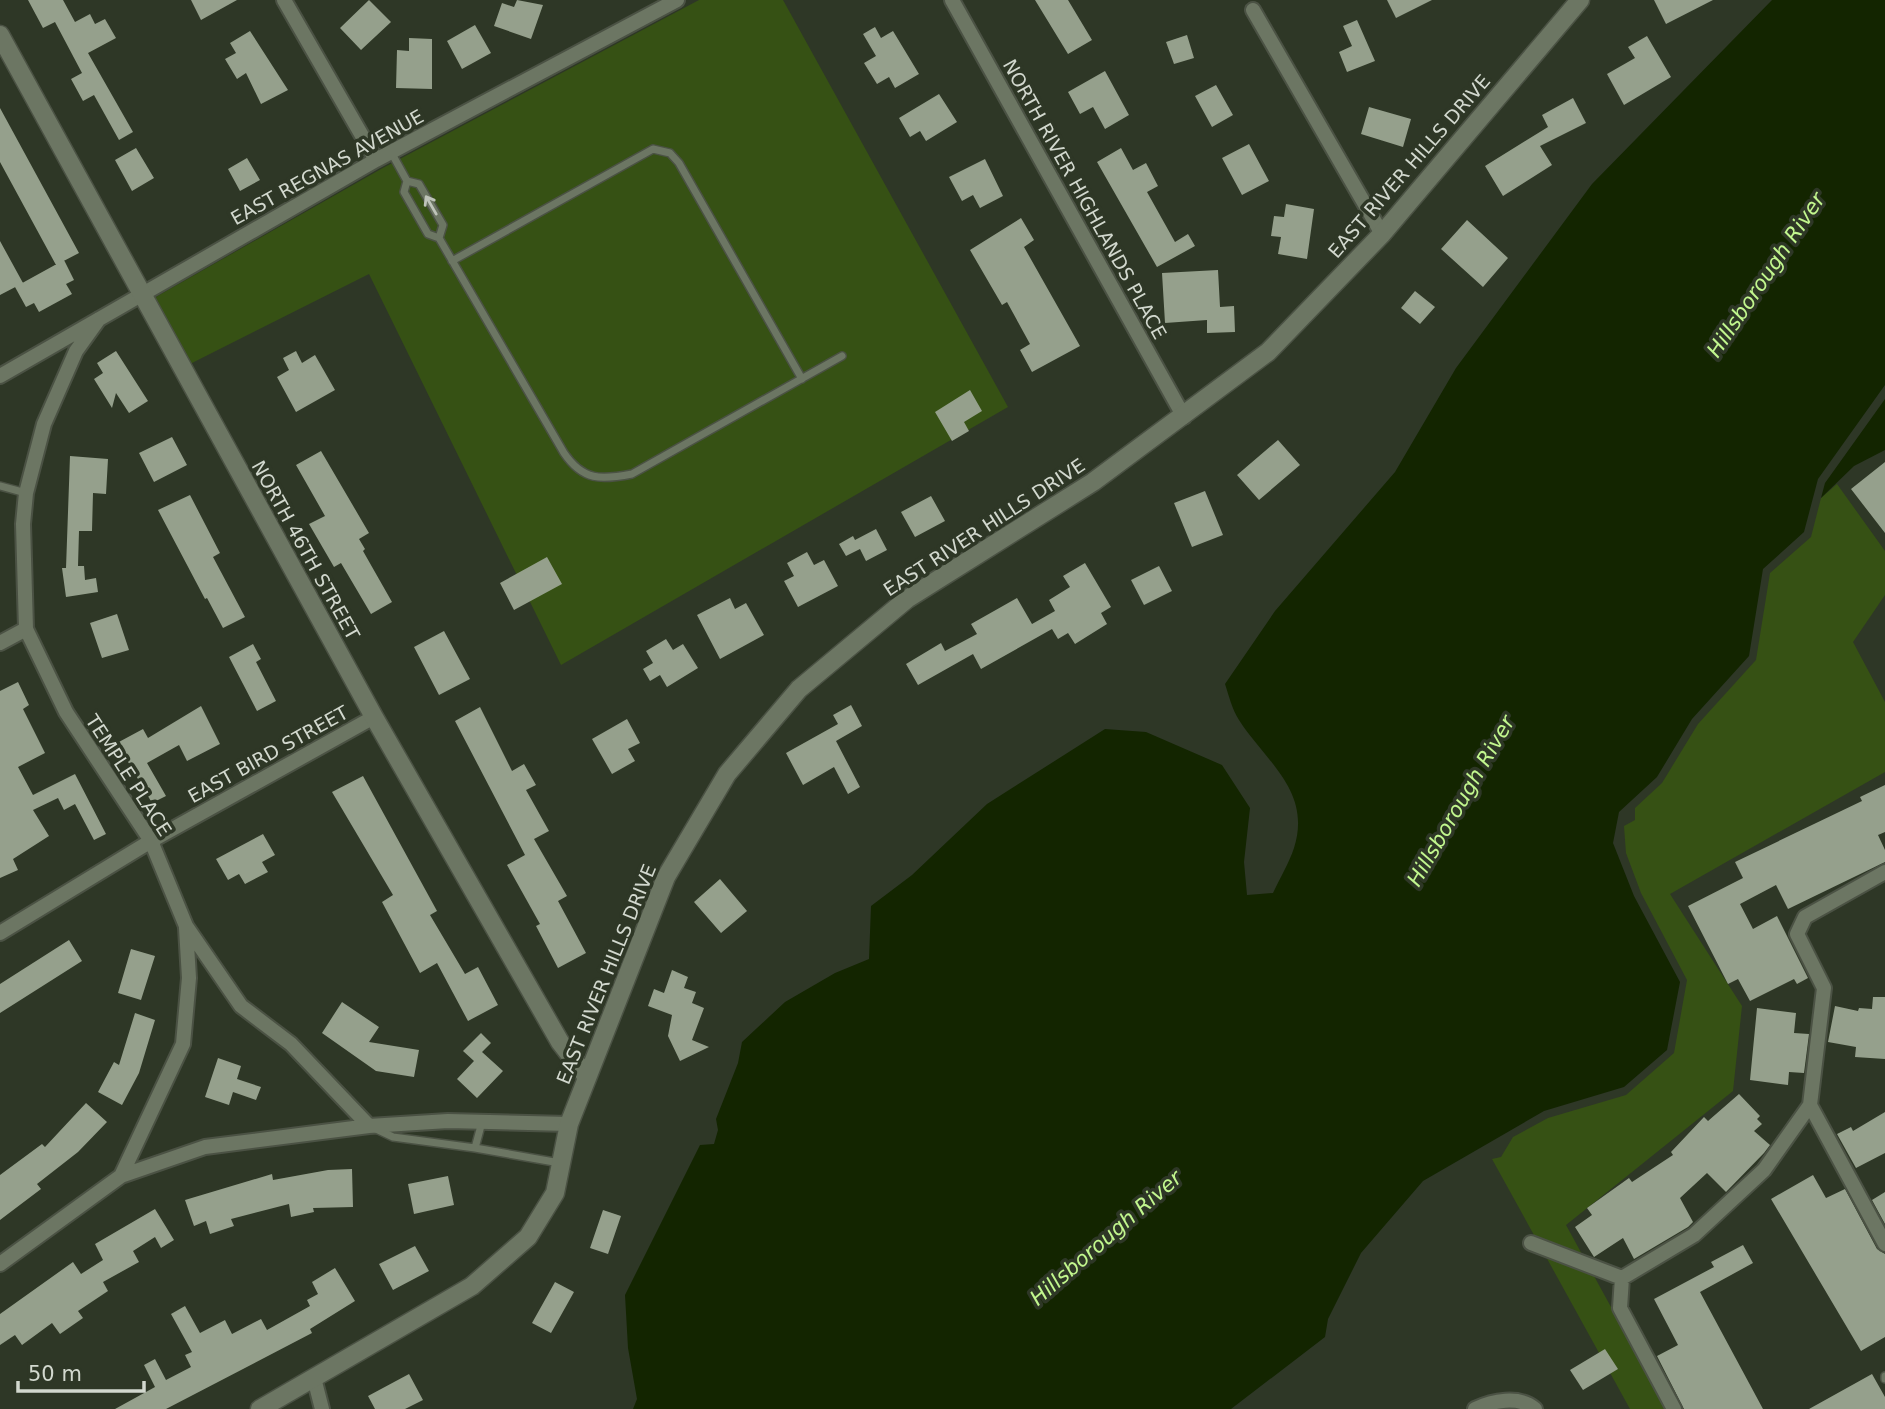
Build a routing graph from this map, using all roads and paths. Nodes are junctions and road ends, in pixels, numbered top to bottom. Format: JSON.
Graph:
{"nodes":[{"id":1,"x":284,"y":0,"type":"edge"},
{"id":2,"x":677,"y":0,"type":"edge"},
{"id":3,"x":952,"y":0,"type":"edge"},
{"id":4,"x":1580,"y":0,"type":"edge"},
{"id":5,"x":1253,"y":10,"type":"dead end"},
{"id":6,"x":0,"y":35,"type":"edge"},
{"id":7,"x":391,"y":152,"type":"junction"},
{"id":8,"x":376,"y":160,"type":"junction"},
{"id":9,"x":407,"y":181,"type":"junction"},
{"id":10,"x":1382,"y":234,"type":"junction"},
{"id":11,"x":439,"y":239,"type":"junction"},
{"id":12,"x":452,"y":261,"type":"junction"},
{"id":13,"x":142,"y":294,"type":"junction"},
{"id":14,"x":99,"y":319,"type":"junction"},
{"id":15,"x":842,"y":356,"type":"dead end"},
{"id":16,"x":0,"y":376,"type":"edge"},
{"id":17,"x":802,"y":379,"type":"junction"},
{"id":18,"x":1184,"y":416,"type":"junction"},
{"id":19,"x":0,"y":486,"type":"edge"},
{"id":20,"x":26,"y":493,"type":"junction"},
{"id":21,"x":26,"y":628,"type":"junction"},
{"id":22,"x":0,"y":643,"type":"edge"},
{"id":23,"x":374,"y":718,"type":"junction"},
{"id":24,"x":151,"y":841,"type":"junction"},
{"id":25,"x":1885,"y":872,"type":"edge"},
{"id":26,"x":186,"y":926,"type":"junction"},
{"id":27,"x":0,"y":933,"type":"edge"},
{"id":28,"x":587,"y":1077,"type":"junction"},
{"id":29,"x":1810,"y":1105,"type":"junction"},
{"id":30,"x":482,"y":1122,"type":"junction"},
{"id":31,"x":569,"y":1124,"type":"junction"},
{"id":32,"x":369,"y":1126,"type":"junction"},
{"id":33,"x":475,"y":1148,"type":"junction"},
{"id":34,"x":561,"y":1163,"type":"junction"},
{"id":35,"x":121,"y":1176,"type":"junction"},
{"id":36,"x":1531,"y":1243,"type":"dead end"},
{"id":37,"x":1885,"y":1244,"type":"edge"},
{"id":38,"x":0,"y":1265,"type":"edge"},
{"id":39,"x":1622,"y":1278,"type":"junction"},
{"id":40,"x":314,"y":1378,"type":"junction"},
{"id":41,"x":260,"y":1409,"type":"edge"},
{"id":42,"x":322,"y":1409,"type":"edge"},
{"id":43,"x":1475,"y":1409,"type":"edge"},
{"id":44,"x":1535,"y":1409,"type":"edge"},
{"id":45,"x":1674,"y":1409,"type":"edge"}],
"edges":[{"from":1,"to":8,"type":"street"},
{"from":2,"to":7,"type":"street","name":"EAST REGNAS AVENUE"},
{"from":3,"to":18,"type":"street","name":"NORTH RIVER HIGHLANDS PLACE"},
{"from":4,"to":10,"type":"street","name":"EAST RIVER HILLS DRIVE"},
{"from":5,"to":10,"type":"street"},
{"from":6,"to":13,"type":"street","name":"NORTH 46TH STREET"},
{"from":7,"to":8,"type":"street","name":"EAST REGNAS AVENUE"},
{"from":7,"to":9,"type":"lane"},
{"from":8,"to":13,"type":"street","name":"EAST REGNAS AVENUE"},
{"from":9,"to":11,"type":"lane"},
{"from":11,"to":9,"type":"lane","one_way":true},
{"from":10,"to":18,"type":"street","name":"EAST RIVER HILLS DRIVE"},
{"from":11,"to":12,"type":"lane"},
{"from":12,"to":17,"type":"lane"},
{"from":12,"to":17,"type":"lane"},
{"from":13,"to":14,"type":"street","name":"EAST REGNAS AVENUE"},
{"from":13,"to":23,"type":"street","name":"NORTH 46TH STREET"},
{"from":14,"to":16,"type":"street","name":"EAST REGNAS AVENUE"},
{"from":14,"to":20,"type":"street","name":"TEMPLE PLACE"},
{"from":15,"to":17,"type":"lane"},
{"from":18,"to":28,"type":"street","name":"EAST RIVER HILLS DRIVE"},
{"from":19,"to":20,"type":"lane"},
{"from":20,"to":21,"type":"street","name":"TEMPLE PLACE"},
{"from":21,"to":22,"type":"street"},
{"from":21,"to":24,"type":"street","name":"TEMPLE PLACE"},
{"from":23,"to":24,"type":"street","name":"EAST BIRD STREET"},
{"from":23,"to":28,"type":"street","name":"NORTH 46TH STREET"},
{"from":24,"to":26,"type":"street","name":"TEMPLE PLACE"},
{"from":24,"to":27,"type":"street","name":"EAST BIRD STREET"},
{"from":25,"to":29,"type":"street"},
{"from":26,"to":32,"type":"street","name":"TEMPLE PLACE"},
{"from":26,"to":35,"type":"street"},
{"from":28,"to":31,"type":"street","name":"EAST RIVER HILLS DRIVE"},
{"from":29,"to":37,"type":"street"},
{"from":29,"to":39,"type":"street"},
{"from":30,"to":31,"type":"street"},
{"from":30,"to":32,"type":"street"},
{"from":30,"to":33,"type":"lane"},
{"from":31,"to":34,"type":"street","name":"EAST RIVER HILLS DRIVE"},
{"from":32,"to":33,"type":"lane"},
{"from":32,"to":35,"type":"street"},
{"from":33,"to":34,"type":"lane"},
{"from":34,"to":40,"type":"street","name":"EAST RIVER HILLS DRIVE"},
{"from":35,"to":38,"type":"street"},
{"from":36,"to":39,"type":"street"},
{"from":39,"to":45,"type":"street"},
{"from":40,"to":41,"type":"street","name":"EAST RIVER HILLS DRIVE"},
{"from":40,"to":42,"type":"street"},
{"from":43,"to":44,"type":"street"}]}
